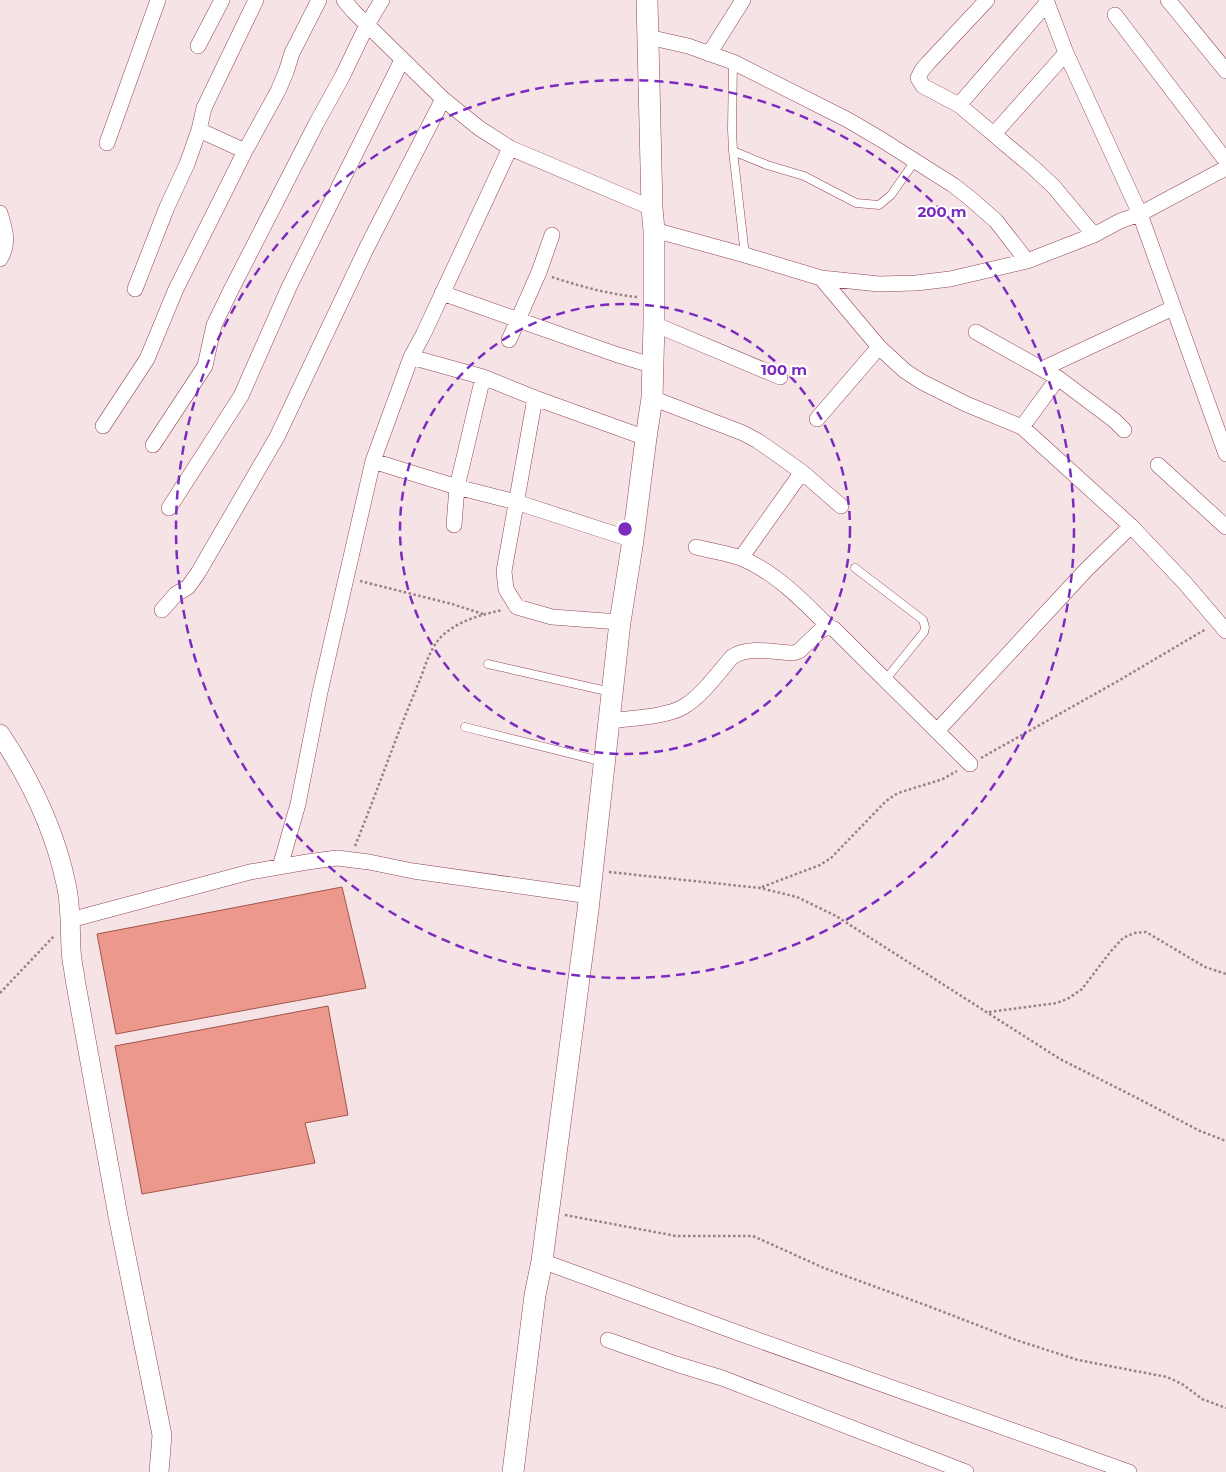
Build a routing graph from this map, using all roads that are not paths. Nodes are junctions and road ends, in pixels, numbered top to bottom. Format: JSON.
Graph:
{"nodes":[{"id":1,"x":158,"y":0,"type":"edge"},
{"id":2,"x":222,"y":0,"type":"edge"},
{"id":3,"x":256,"y":0,"type":"edge"},
{"id":4,"x":320,"y":0,"type":"edge"},
{"id":5,"x":344,"y":0,"type":"edge"},
{"id":6,"x":382,"y":0,"type":"edge"},
{"id":7,"x":647,"y":0,"type":"edge"},
{"id":8,"x":743,"y":0,"type":"edge"},
{"id":9,"x":987,"y":0,"type":"edge"},
{"id":10,"x":1168,"y":0,"type":"edge"},
{"id":11,"x":1046,"y":2,"type":"edge"},
{"id":12,"x":1115,"y":15,"type":"dead end"},
{"id":13,"x":367,"y":26,"type":"junction"},
{"id":14,"x":648,"y":37,"type":"junction"},
{"id":15,"x":198,"y":46,"type":"dead end"},
{"id":16,"x":1066,"y":53,"type":"junction"},
{"id":17,"x":709,"y":54,"type":"junction"},
{"id":18,"x":402,"y":60,"type":"junction"},
{"id":19,"x":733,"y":62,"type":"junction"},
{"id":20,"x":1226,"y":71,"type":"edge"},
{"id":21,"x":443,"y":99,"type":"junction"},
{"id":22,"x":959,"y":105,"type":"junction"},
{"id":23,"x":199,"y":130,"type":"junction"},
{"id":24,"x":994,"y":134,"type":"junction"},
{"id":25,"x":107,"y":143,"type":"dead end"},
{"id":26,"x":510,"y":148,"type":"junction"},
{"id":27,"x":245,"y":151,"type":"junction"},
{"id":28,"x":734,"y":151,"type":"junction"},
{"id":29,"x":915,"y":161,"type":"junction"},
{"id":30,"x":1226,"y":161,"type":"edge"},
{"id":31,"x":1226,"y":168,"type":"edge"},
{"id":32,"x":652,"y":208,"type":"junction"},
{"id":33,"x":0,"y":213,"type":"edge"},
{"id":34,"x":1140,"y":214,"type":"junction"},
{"id":35,"x":654,"y":230,"type":"junction"},
{"id":36,"x":1094,"y":234,"type":"junction"},
{"id":37,"x":552,"y":235,"type":"dead end"},
{"id":38,"x":745,"y":255,"type":"junction"},
{"id":39,"x":0,"y":259,"type":"edge"},
{"id":40,"x":1027,"y":261,"type":"junction"},
{"id":41,"x":821,"y":278,"type":"junction"},
{"id":42,"x":135,"y":289,"type":"dead end"},
{"id":43,"x":442,"y":293,"type":"junction"},
{"id":44,"x":1173,"y":308,"type":"junction"},
{"id":45,"x":518,"y":319,"type":"junction"},
{"id":46,"x":654,"y":324,"type":"junction"},
{"id":47,"x":976,"y":332,"type":"dead end"},
{"id":48,"x":509,"y":340,"type":"dead end"},
{"id":49,"x":879,"y":347,"type":"junction"},
{"id":50,"x":411,"y":357,"type":"junction"},
{"id":51,"x":654,"y":366,"type":"junction"},
{"id":52,"x":1042,"y":369,"type":"junction"},
{"id":53,"x":483,"y":377,"type":"junction"},
{"id":54,"x":780,"y":377,"type":"dead end"},
{"id":55,"x":1058,"y":378,"type":"junction"},
{"id":56,"x":535,"y":398,"type":"junction"},
{"id":57,"x":652,"y":398,"type":"junction"},
{"id":58,"x":817,"y":419,"type":"dead end"},
{"id":59,"x":103,"y":426,"type":"dead end"},
{"id":60,"x":1022,"y":427,"type":"junction"},
{"id":61,"x":1124,"y":430,"type":"dead end"},
{"id":62,"x":646,"y":438,"type":"junction"},
{"id":63,"x":153,"y":445,"type":"dead end"},
{"id":64,"x":1226,"y":454,"type":"edge"},
{"id":65,"x":373,"y":461,"type":"junction"},
{"id":66,"x":1158,"y":465,"type":"dead end"},
{"id":67,"x":802,"y":472,"type":"junction"},
{"id":68,"x":457,"y":487,"type":"junction"},
{"id":69,"x":516,"y":502,"type":"junction"},
{"id":70,"x":841,"y":506,"type":"dead end"},
{"id":71,"x":169,"y":508,"type":"dead end"},
{"id":72,"x":454,"y":525,"type":"dead end"},
{"id":73,"x":1131,"y":526,"type":"junction"},
{"id":74,"x":1226,"y":527,"type":"edge"},
{"id":75,"x":634,"y":540,"type":"junction"},
{"id":76,"x":696,"y":547,"type":"dead end"},
{"id":77,"x":740,"y":558,"type":"junction"},
{"id":78,"x":854,"y":568,"type":"dead end"},
{"id":79,"x":162,"y":610,"type":"dead end"},
{"id":80,"x":620,"y":622,"type":"junction"},
{"id":81,"x":1222,"y":626,"type":"edge"},
{"id":82,"x":828,"y":627,"type":"junction"},
{"id":83,"x":488,"y":664,"type":"dead end"},
{"id":84,"x":886,"y":679,"type":"junction"},
{"id":85,"x":612,"y":693,"type":"junction"},
{"id":86,"x":610,"y":721,"type":"junction"},
{"id":87,"x":465,"y":727,"type":"dead end"},
{"id":88,"x":937,"y":731,"type":"junction"},
{"id":89,"x":2,"y":743,"type":"edge"},
{"id":90,"x":605,"y":762,"type":"junction"},
{"id":91,"x":970,"y":764,"type":"road end"},
{"id":92,"x":280,"y":868,"type":"junction"},
{"id":93,"x":590,"y":896,"type":"junction"},
{"id":94,"x":70,"y":920,"type":"junction"},
{"id":95,"x":542,"y":1262,"type":"junction"},
{"id":96,"x":608,"y":1340,"type":"dead end"},
{"id":97,"x":159,"y":1472,"type":"edge"},
{"id":98,"x":513,"y":1472,"type":"edge"},
{"id":99,"x":966,"y":1472,"type":"edge"},
{"id":100,"x":1129,"y":1472,"type":"edge"}],
"edges":[{"from":1,"to":25,"type":"street"},
{"from":2,"to":15,"type":"street"},
{"from":3,"to":23,"type":"street"},
{"from":4,"to":27,"type":"street"},
{"from":5,"to":13,"type":"street"},
{"from":6,"to":13,"type":"street"},
{"from":7,"to":14,"type":"main road"},
{"from":8,"to":17,"type":"street"},
{"from":9,"to":22,"type":"street"},
{"from":10,"to":20,"type":"street"},
{"from":11,"to":16,"type":"street"},
{"from":11,"to":22,"type":"street"},
{"from":12,"to":30,"type":"street"},
{"from":13,"to":18,"type":"street"},
{"from":13,"to":63,"type":"street"},
{"from":14,"to":17,"type":"street"},
{"from":14,"to":32,"type":"main road"},
{"from":16,"to":24,"type":"street"},
{"from":16,"to":34,"type":"street"},
{"from":17,"to":19,"type":"street"},
{"from":18,"to":21,"type":"street"},
{"from":18,"to":71,"type":"street"},
{"from":19,"to":28,"type":"lane"},
{"from":19,"to":29,"type":"street"},
{"from":21,"to":26,"type":"street"},
{"from":21,"to":79,"type":"street"},
{"from":22,"to":24,"type":"street"},
{"from":23,"to":27,"type":"street"},
{"from":23,"to":42,"type":"street"},
{"from":24,"to":36,"type":"street"},
{"from":26,"to":32,"type":"street"},
{"from":26,"to":43,"type":"street"},
{"from":27,"to":59,"type":"street"},
{"from":28,"to":29,"type":"lane"},
{"from":28,"to":38,"type":"lane"},
{"from":29,"to":40,"type":"street"},
{"from":31,"to":34,"type":"street"},
{"from":32,"to":35,"type":"main road"},
{"from":33,"to":39,"type":"street"},
{"from":34,"to":36,"type":"street"},
{"from":34,"to":44,"type":"street"},
{"from":35,"to":38,"type":"street"},
{"from":35,"to":46,"type":"main road"},
{"from":36,"to":40,"type":"street"},
{"from":37,"to":45,"type":"street"},
{"from":38,"to":41,"type":"street"},
{"from":40,"to":41,"type":"street"},
{"from":41,"to":49,"type":"street"},
{"from":43,"to":45,"type":"street"},
{"from":43,"to":50,"type":"street"},
{"from":44,"to":52,"type":"street"},
{"from":44,"to":64,"type":"street"},
{"from":45,"to":48,"type":"street"},
{"from":45,"to":51,"type":"street"},
{"from":46,"to":51,"type":"main road"},
{"from":46,"to":54,"type":"street"},
{"from":47,"to":52,"type":"street"},
{"from":49,"to":58,"type":"street"},
{"from":49,"to":60,"type":"street"},
{"from":50,"to":53,"type":"street"},
{"from":50,"to":65,"type":"street"},
{"from":51,"to":57,"type":"main road"},
{"from":52,"to":55,"type":"street"},
{"from":53,"to":56,"type":"street"},
{"from":53,"to":68,"type":"street"},
{"from":55,"to":60,"type":"street"},
{"from":55,"to":61,"type":"street"},
{"from":56,"to":62,"type":"street"},
{"from":56,"to":69,"type":"street"},
{"from":57,"to":62,"type":"main road"},
{"from":57,"to":67,"type":"street"},
{"from":60,"to":73,"type":"street"},
{"from":62,"to":75,"type":"main road"},
{"from":65,"to":68,"type":"street"},
{"from":65,"to":92,"type":"street"},
{"from":66,"to":74,"type":"street"},
{"from":67,"to":70,"type":"street"},
{"from":67,"to":77,"type":"street"},
{"from":68,"to":69,"type":"street"},
{"from":68,"to":72,"type":"street"},
{"from":69,"to":75,"type":"street"},
{"from":69,"to":80,"type":"street"},
{"from":73,"to":81,"type":"street"},
{"from":73,"to":88,"type":"street"},
{"from":75,"to":80,"type":"main road"},
{"from":76,"to":77,"type":"street"},
{"from":77,"to":82,"type":"street"},
{"from":78,"to":84,"type":"lane"},
{"from":80,"to":85,"type":"main road"},
{"from":82,"to":84,"type":"street"},
{"from":82,"to":86,"type":"street"},
{"from":83,"to":85,"type":"lane"},
{"from":84,"to":88,"type":"street"},
{"from":85,"to":86,"type":"main road"},
{"from":86,"to":90,"type":"main road"},
{"from":87,"to":90,"type":"lane"},
{"from":88,"to":91,"type":"street"},
{"from":89,"to":94,"type":"street"},
{"from":90,"to":93,"type":"main road"},
{"from":92,"to":93,"type":"street"},
{"from":92,"to":94,"type":"street"},
{"from":93,"to":95,"type":"main road"},
{"from":94,"to":97,"type":"street"},
{"from":95,"to":98,"type":"main road"},
{"from":95,"to":100,"type":"street"},
{"from":96,"to":99,"type":"street"}]}
